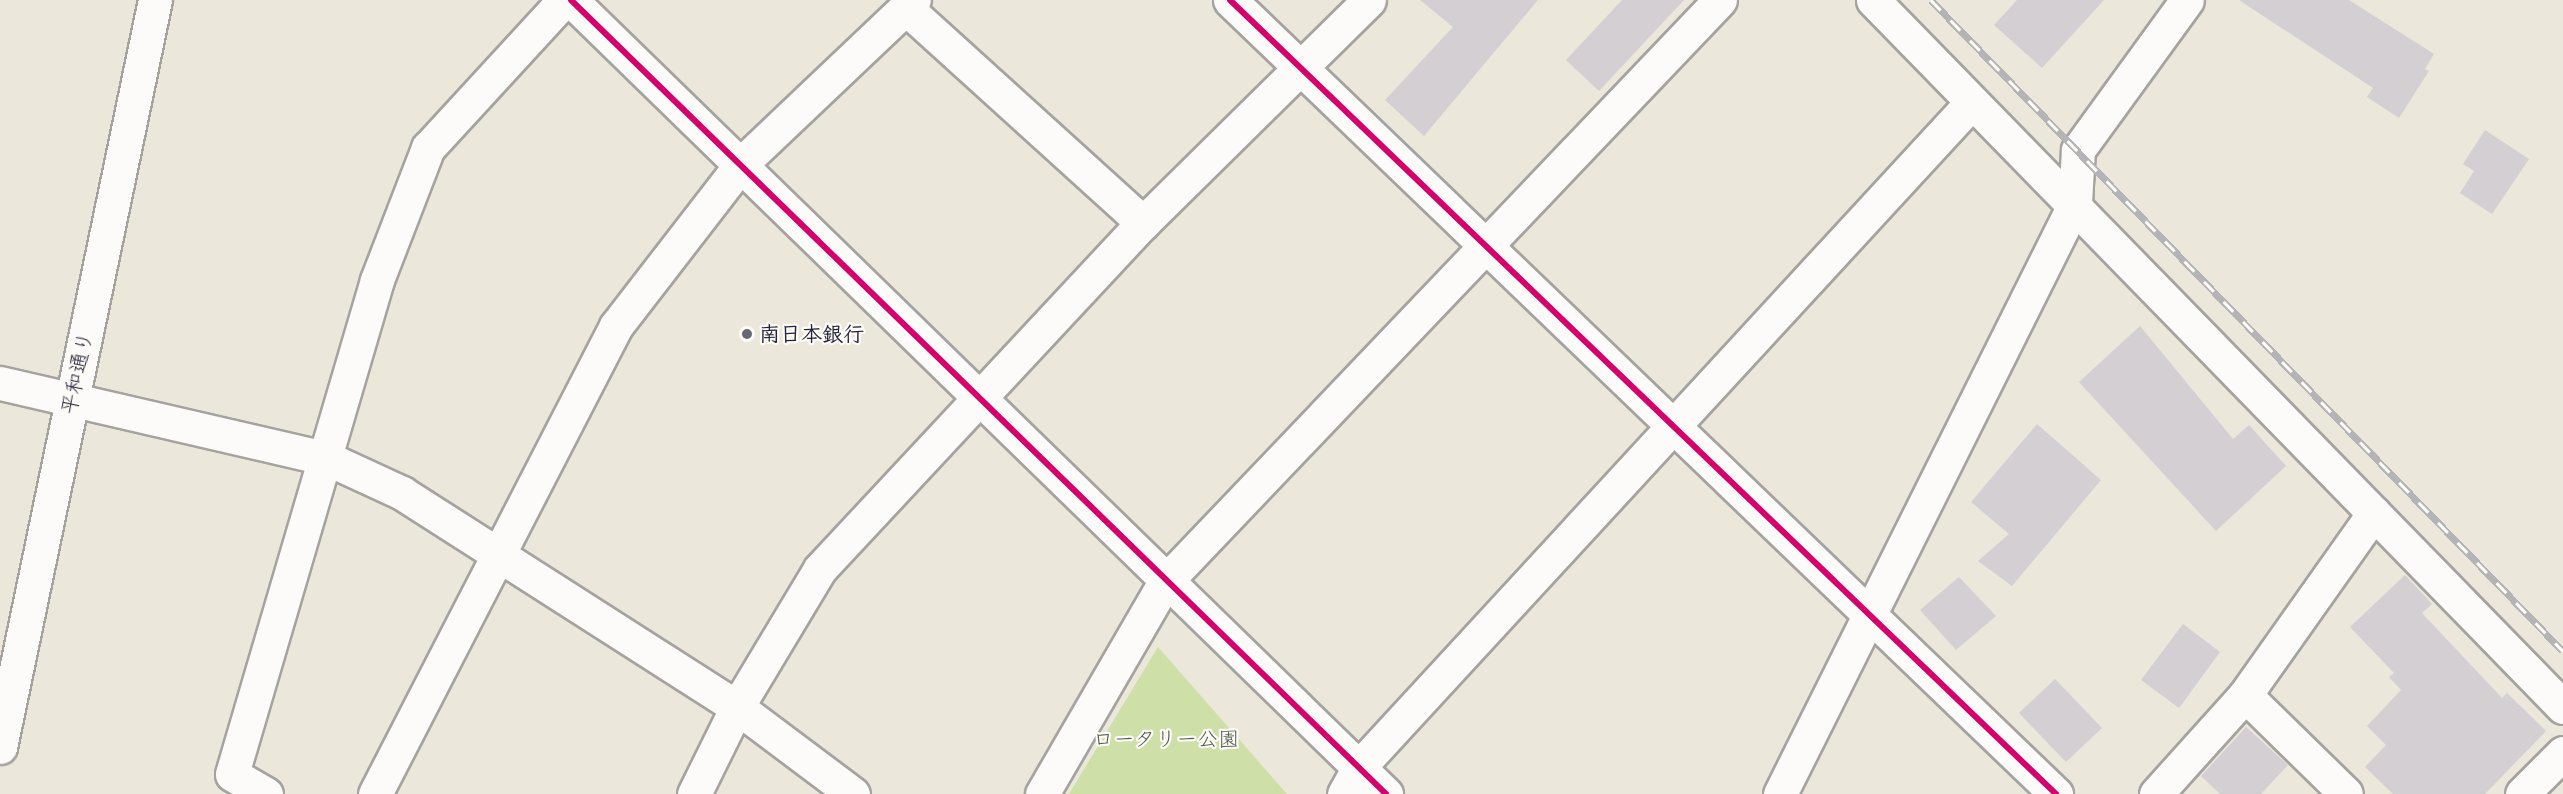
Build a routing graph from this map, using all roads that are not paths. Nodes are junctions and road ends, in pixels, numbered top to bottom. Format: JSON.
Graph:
{"nodes":[{"id":1,"x":155,"y":0,"type":"edge"},
{"id":2,"x":564,"y":0,"type":"edge"},
{"id":3,"x":571,"y":0,"type":"edge"},
{"id":4,"x":1230,"y":0,"type":"edge"},
{"id":5,"x":1369,"y":0,"type":"edge"},
{"id":6,"x":1720,"y":0,"type":"edge"},
{"id":7,"x":1873,"y":0,"type":"edge"},
{"id":8,"x":2187,"y":0,"type":"edge"},
{"id":9,"x":910,"y":4,"type":"edge"},
{"id":10,"x":1302,"y":68,"type":"junction"},
{"id":11,"x":1972,"y":102,"type":"junction"},
{"id":12,"x":741,"y":164,"type":"junction"},
{"id":13,"x":2075,"y":203,"type":"junction"},
{"id":14,"x":1143,"y":223,"type":"junction"},
{"id":15,"x":1486,"y":249,"type":"junction"},
{"id":16,"x":0,"y":383,"type":"edge"},
{"id":17,"x":977,"y":396,"type":"junction"},
{"id":18,"x":72,"y":398,"type":"junction"},
{"id":19,"x":1671,"y":426,"type":"junction"},
{"id":20,"x":327,"y":458,"type":"junction"},
{"id":21,"x":2374,"y":513,"type":"junction"},
{"id":22,"x":500,"y":556,"type":"junction"},
{"id":23,"x":1165,"y":582,"type":"junction"},
{"id":24,"x":1869,"y":616,"type":"junction"},
{"id":25,"x":2245,"y":695,"type":"junction"},
{"id":26,"x":2563,"y":707,"type":"edge"},
{"id":27,"x":737,"y":708,"type":"junction"},
{"id":28,"x":0,"y":747,"type":"edge"},
{"id":29,"x":2563,"y":753,"type":"edge"},
{"id":30,"x":1352,"y":781,"type":"edge"},
{"id":31,"x":266,"y":794,"type":"edge"},
{"id":32,"x":375,"y":794,"type":"edge"},
{"id":33,"x":693,"y":794,"type":"edge"},
{"id":34,"x":853,"y":794,"type":"edge"},
{"id":35,"x":1042,"y":794,"type":"edge"},
{"id":36,"x":1386,"y":794,"type":"edge"},
{"id":37,"x":1780,"y":794,"type":"edge"},
{"id":38,"x":2056,"y":794,"type":"edge"},
{"id":39,"x":2156,"y":794,"type":"edge"},
{"id":40,"x":2346,"y":794,"type":"edge"},
{"id":41,"x":2522,"y":794,"type":"edge"}],
"edges":[{"from":1,"to":18,"type":"street","name":"平和通り"},
{"from":2,"to":20,"type":"street"},
{"from":3,"to":12,"type":"street"},
{"from":4,"to":10,"type":"street"},
{"from":5,"to":10,"type":"street"},
{"from":6,"to":15,"type":"street"},
{"from":7,"to":11,"type":"street"},
{"from":8,"to":13,"type":"street"},
{"from":9,"to":12,"type":"street"},
{"from":9,"to":14,"type":"street"},
{"from":10,"to":14,"type":"street"},
{"from":10,"to":15,"type":"street"},
{"from":11,"to":13,"type":"street"},
{"from":11,"to":19,"type":"street"},
{"from":12,"to":17,"type":"street"},
{"from":12,"to":22,"type":"street"},
{"from":13,"to":21,"type":"street"},
{"from":13,"to":24,"type":"street"},
{"from":14,"to":17,"type":"street"},
{"from":15,"to":19,"type":"street"},
{"from":15,"to":23,"type":"street"},
{"from":16,"to":18,"type":"street"},
{"from":17,"to":23,"type":"street"},
{"from":17,"to":27,"type":"street"},
{"from":18,"to":20,"type":"street"},
{"from":18,"to":28,"type":"street","name":"平和通り"},
{"from":19,"to":24,"type":"street"},
{"from":19,"to":30,"type":"street"},
{"from":20,"to":22,"type":"street"},
{"from":20,"to":31,"type":"street"},
{"from":21,"to":25,"type":"street"},
{"from":21,"to":26,"type":"street"},
{"from":22,"to":27,"type":"street"},
{"from":22,"to":32,"type":"street"},
{"from":23,"to":30,"type":"street"},
{"from":23,"to":35,"type":"street"},
{"from":24,"to":37,"type":"street"},
{"from":24,"to":38,"type":"street"},
{"from":25,"to":39,"type":"street"},
{"from":25,"to":40,"type":"street"},
{"from":27,"to":33,"type":"street"},
{"from":27,"to":34,"type":"street"},
{"from":29,"to":41,"type":"street"},
{"from":30,"to":36,"type":"street"}]}
